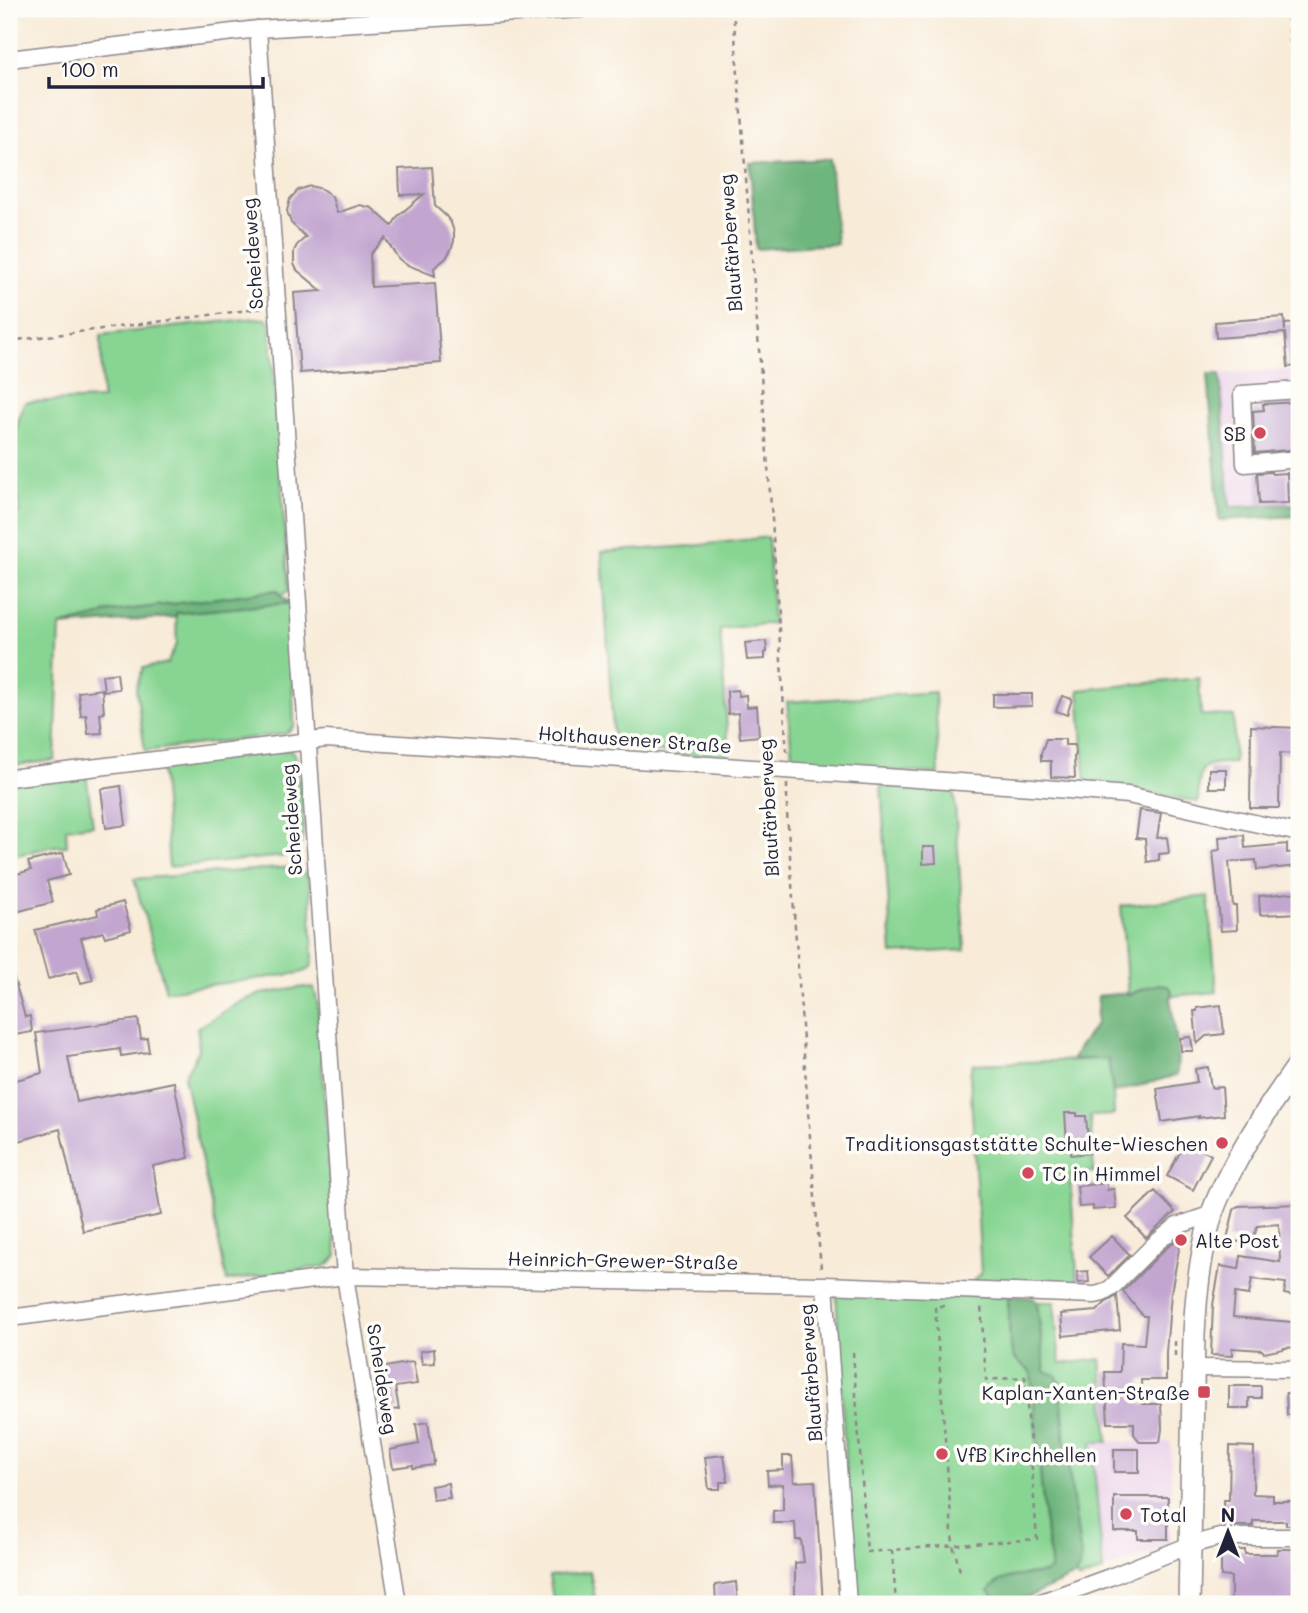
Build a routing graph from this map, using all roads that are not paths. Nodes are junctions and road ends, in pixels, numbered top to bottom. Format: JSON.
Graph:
{"nodes":[{"id":1,"x":581,"y":9,"type":"edge"},
{"id":2,"x":258,"y":29,"type":"junction"},
{"id":3,"x":9,"y":59,"type":"edge"},
{"id":4,"x":1299,"y":390,"type":"edge"},
{"id":5,"x":1299,"y":460,"type":"edge"},
{"id":6,"x":306,"y":740,"type":"junction"},
{"id":7,"x":9,"y":778,"type":"edge"},
{"id":8,"x":1299,"y":833,"type":"edge"},
{"id":9,"x":1299,"y":1064,"type":"edge"},
{"id":10,"x":1212,"y":1214,"type":"junction"},
{"id":11,"x":345,"y":1276,"type":"junction"},
{"id":12,"x":825,"y":1285,"type":"junction"},
{"id":13,"x":9,"y":1318,"type":"edge"},
{"id":14,"x":1194,"y":1368,"type":"junction"},
{"id":15,"x":1299,"y":1369,"type":"edge"},
{"id":16,"x":1299,"y":1537,"type":"edge"},
{"id":17,"x":1190,"y":1545,"type":"junction"},
{"id":18,"x":398,"y":1604,"type":"edge"},
{"id":19,"x":849,"y":1604,"type":"edge"},
{"id":20,"x":1036,"y":1604,"type":"edge"},
{"id":21,"x":1189,"y":1604,"type":"edge"}],
"edges":[{"from":1,"to":2,"type":"street"},
{"from":2,"to":3,"type":"street"},
{"from":2,"to":6,"type":"street","name":"Scheideweg"},
{"from":4,"to":5,"type":"street"},
{"from":6,"to":7,"type":"street","name":"Holthausener Straße"},
{"from":6,"to":8,"type":"street","name":"Holthausener Straße"},
{"from":6,"to":11,"type":"street","name":"Scheideweg"},
{"from":9,"to":10,"type":"main road"},
{"from":10,"to":12,"type":"street","name":"Heinrich-Grewer-Straße"},
{"from":10,"to":14,"type":"main road"},
{"from":11,"to":12,"type":"street","name":"Heinrich-Grewer-Straße"},
{"from":11,"to":13,"type":"street","name":"Heinrich-Grewer-Straße"},
{"from":11,"to":18,"type":"street","name":"Scheideweg"},
{"from":12,"to":19,"type":"street","name":"Blaufärberweg"},
{"from":14,"to":15,"type":"street"},
{"from":14,"to":17,"type":"main road"},
{"from":16,"to":17,"type":"street"},
{"from":17,"to":20,"type":"street"},
{"from":17,"to":21,"type":"main road"}]}
